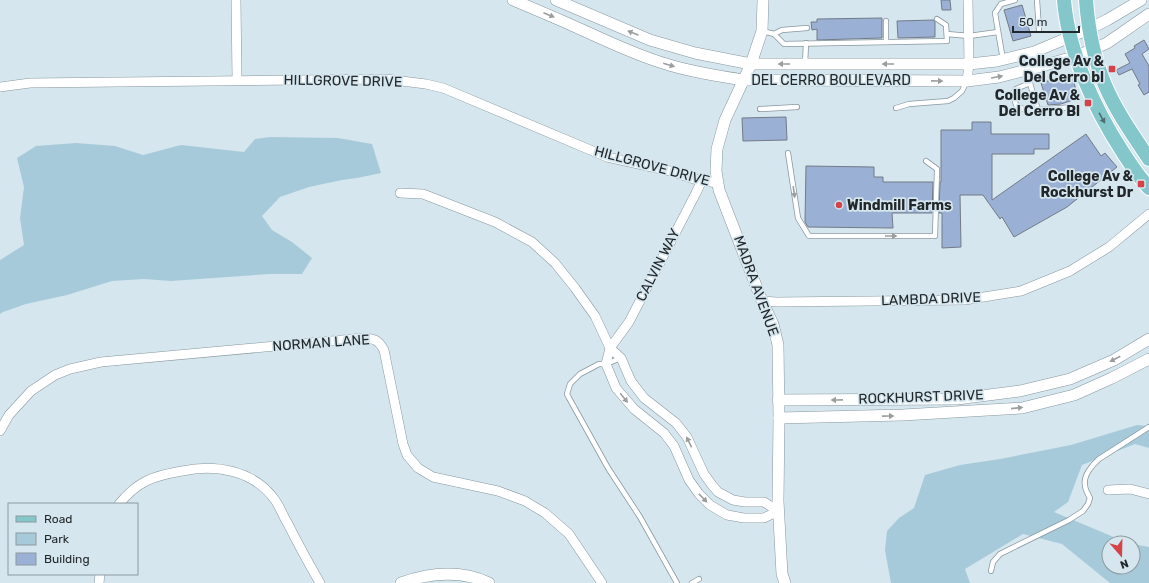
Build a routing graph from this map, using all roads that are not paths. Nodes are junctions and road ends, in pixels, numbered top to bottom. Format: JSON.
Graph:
{"nodes":[{"id":1,"x":236,"y":0,"type":"edge"},
{"id":2,"x":513,"y":0,"type":"edge"},
{"id":3,"x":556,"y":0,"type":"edge"},
{"id":4,"x":763,"y":0,"type":"edge"},
{"id":5,"x":968,"y":0,"type":"edge"},
{"id":6,"x":1015,"y":0,"type":"edge"},
{"id":7,"x":1037,"y":0,"type":"edge"},
{"id":8,"x":1064,"y":0,"type":"edge"},
{"id":9,"x":1086,"y":0,"type":"edge"},
{"id":10,"x":1141,"y":0,"type":"edge"},
{"id":11,"x":1149,"y":14,"type":"edge"},
{"id":12,"x":937,"y":19,"type":"dead end"},
{"id":13,"x":886,"y":21,"type":"dead end"},
{"id":14,"x":807,"y":28,"type":"dead end"},
{"id":15,"x":1089,"y":29,"type":"junction"},
{"id":16,"x":1039,"y":30,"type":"dead end"},
{"id":17,"x":762,"y":31,"type":"junction"},
{"id":18,"x":998,"y":32,"type":"junction"},
{"id":19,"x":774,"y":34,"type":"junction"},
{"id":20,"x":948,"y":34,"type":"junction"},
{"id":21,"x":969,"y":36,"type":"junction"},
{"id":22,"x":1071,"y":37,"type":"junction"},
{"id":23,"x":886,"y":42,"type":"junction"},
{"id":24,"x":806,"y":43,"type":"junction"},
{"id":25,"x":1094,"y":49,"type":"junction"},
{"id":26,"x":1077,"y":56,"type":"junction"},
{"id":27,"x":1003,"y":60,"type":"junction"},
{"id":28,"x":751,"y":64,"type":"junction"},
{"id":29,"x":806,"y":64,"type":"junction"},
{"id":30,"x":969,"y":64,"type":"junction"},
{"id":31,"x":1026,"y":70,"type":"junction"},
{"id":32,"x":237,"y":80,"type":"junction"},
{"id":33,"x":744,"y":80,"type":"junction"},
{"id":34,"x":967,"y":82,"type":"junction"},
{"id":35,"x":1030,"y":83,"type":"junction"},
{"id":36,"x":0,"y":87,"type":"edge"},
{"id":37,"x":797,"y":107,"type":"dead end"},
{"id":38,"x":896,"y":108,"type":"dead end"},
{"id":39,"x":760,"y":109,"type":"dead end"},
{"id":40,"x":1026,"y":109,"type":"dead end"},
{"id":41,"x":1032,"y":109,"type":"dead end"},
{"id":42,"x":1038,"y":110,"type":"junction"},
{"id":43,"x":1075,"y":114,"type":"dead end"},
{"id":44,"x":788,"y":153,"type":"dead end"},
{"id":45,"x":1149,"y":159,"type":"edge"},
{"id":46,"x":926,"y":161,"type":"dead end"},
{"id":47,"x":702,"y":180,"type":"junction"},
{"id":48,"x":717,"y":184,"type":"junction"},
{"id":49,"x":1149,"y":188,"type":"edge"},
{"id":50,"x":400,"y":193,"type":"dead end"},
{"id":51,"x":1149,"y":214,"type":"edge"},
{"id":52,"x":762,"y":301,"type":"junction"},
{"id":53,"x":1149,"y":339,"type":"edge"},
{"id":54,"x":610,"y":348,"type":"junction"},
{"id":55,"x":621,"y":358,"type":"junction"},
{"id":56,"x":1149,"y":359,"type":"edge"},
{"id":57,"x":606,"y":364,"type":"junction"},
{"id":58,"x":778,"y":400,"type":"junction"},
{"id":59,"x":779,"y":418,"type":"junction"},
{"id":60,"x":1149,"y":427,"type":"edge"},
{"id":61,"x":0,"y":431,"type":"edge"},
{"id":62,"x":1108,"y":490,"type":"dead end"},
{"id":63,"x":1149,"y":494,"type":"edge"},
{"id":64,"x":120,"y":503,"type":"edge"},
{"id":65,"x":778,"y":512,"type":"junction"},
{"id":66,"x":991,"y":571,"type":"dead end"},
{"id":67,"x":698,"y":579,"type":"dead end"},
{"id":68,"x":320,"y":583,"type":"edge"},
{"id":69,"x":401,"y":583,"type":"edge"},
{"id":70,"x":489,"y":583,"type":"edge"},
{"id":71,"x":602,"y":583,"type":"edge"},
{"id":72,"x":677,"y":583,"type":"edge"},
{"id":73,"x":692,"y":583,"type":"edge"},
{"id":74,"x":786,"y":583,"type":"edge"}],
"edges":[{"from":1,"to":32,"type":"street"},
{"from":2,"to":33,"type":"street","name":"DEL CERRO BOULEVARD","one_way":true},
{"from":28,"to":3,"type":"street","name":"DEL CERRO BOULEVARD","one_way":true},
{"from":4,"to":17,"type":"street","name":"MADRA AVENUE"},
{"from":5,"to":21,"type":"street"},
{"from":6,"to":18,"type":"lane"},
{"from":7,"to":16,"type":"lane"},
{"from":8,"to":22,"type":"main road"},
{"from":9,"to":15,"type":"main road"},
{"from":10,"to":15,"type":"street","name":"DEL CERRO BOULEVARD"},
{"from":11,"to":25,"type":"street","name":"DEL CERRO BOULEVARD"},
{"from":12,"to":20,"type":"lane"},
{"from":13,"to":23,"type":"lane"},
{"from":14,"to":19,"type":"lane"},
{"from":15,"to":22,"type":"street","name":"DEL CERRO BOULEVARD"},
{"from":15,"to":25,"type":"main road"},
{"from":17,"to":19,"type":"lane"},
{"from":17,"to":28,"type":"street","name":"MADRA AVENUE"},
{"from":18,"to":21,"type":"lane"},
{"from":18,"to":27,"type":"lane"},
{"from":19,"to":24,"type":"lane"},
{"from":20,"to":21,"type":"lane"},
{"from":20,"to":23,"type":"lane"},
{"from":21,"to":30,"type":"street"},
{"from":22,"to":26,"type":"main road"},
{"from":22,"to":27,"type":"street","name":"DEL CERRO BOULEVARD"},
{"from":23,"to":24,"type":"lane"},
{"from":24,"to":29,"type":"lane"},
{"from":25,"to":26,"type":"street","name":"DEL CERRO BOULEVARD"},
{"from":25,"to":45,"type":"main road"},
{"from":26,"to":31,"type":"street","name":"DEL CERRO BOULEVARD"},
{"from":26,"to":49,"type":"main road","one_way":true},
{"from":27,"to":30,"type":"street","name":"DEL CERRO BOULEVARD"},
{"from":29,"to":28,"type":"street","name":"DEL CERRO BOULEVARD","one_way":true},
{"from":28,"to":33,"type":"street","name":"MADRA AVENUE"},
{"from":30,"to":29,"type":"street","name":"DEL CERRO BOULEVARD","one_way":true},
{"from":30,"to":34,"type":"street"},
{"from":34,"to":31,"type":"street","name":"DEL CERRO BOULEVARD","one_way":true},
{"from":31,"to":35,"type":"lane"},
{"from":32,"to":36,"type":"street","name":"HILLGROVE DRIVE"},
{"from":32,"to":47,"type":"street","name":"HILLGROVE DRIVE"},
{"from":33,"to":34,"type":"street","name":"DEL CERRO BOULEVARD","one_way":true},
{"from":33,"to":48,"type":"street","name":"MADRA AVENUE"},
{"from":34,"to":38,"type":"lane"},
{"from":35,"to":40,"type":"lane"},
{"from":35,"to":42,"type":"lane"},
{"from":37,"to":39,"type":"lane"},
{"from":41,"to":42,"type":"lane"},
{"from":42,"to":43,"type":"lane"},
{"from":44,"to":46,"type":"lane","one_way":true},
{"from":47,"to":48,"type":"street","name":"HILLGROVE DRIVE"},
{"from":47,"to":54,"type":"street","name":"CALVIN WAY"},
{"from":48,"to":52,"type":"street","name":"MADRA AVENUE"},
{"from":50,"to":54,"type":"street"},
{"from":51,"to":52,"type":"street","name":"LAMBDA DRIVE"},
{"from":52,"to":58,"type":"street","name":"MADRA AVENUE"},
{"from":53,"to":58,"type":"street","name":"ROCKHURST DRIVE","one_way":true},
{"from":54,"to":55,"type":"street"},
{"from":54,"to":57,"type":"street"},
{"from":55,"to":57,"type":"lane"},
{"from":65,"to":55,"type":"street","one_way":true},
{"from":59,"to":56,"type":"street","name":"ROCKHURST DRIVE","one_way":true},
{"from":57,"to":65,"type":"street","one_way":true},
{"from":57,"to":72,"type":"lane"},
{"from":58,"to":59,"type":"street","name":"MADRA AVENUE"},
{"from":59,"to":65,"type":"street","name":"MADRA AVENUE"},
{"from":60,"to":66,"type":"lane"},
{"from":61,"to":71,"type":"street","name":"NORMAN LANE"},
{"from":62,"to":63,"type":"street"},
{"from":64,"to":68,"type":"street"},
{"from":65,"to":74,"type":"street","name":"MADRA AVENUE"},
{"from":67,"to":73,"type":"lane"},
{"from":69,"to":70,"type":"street"}]}
